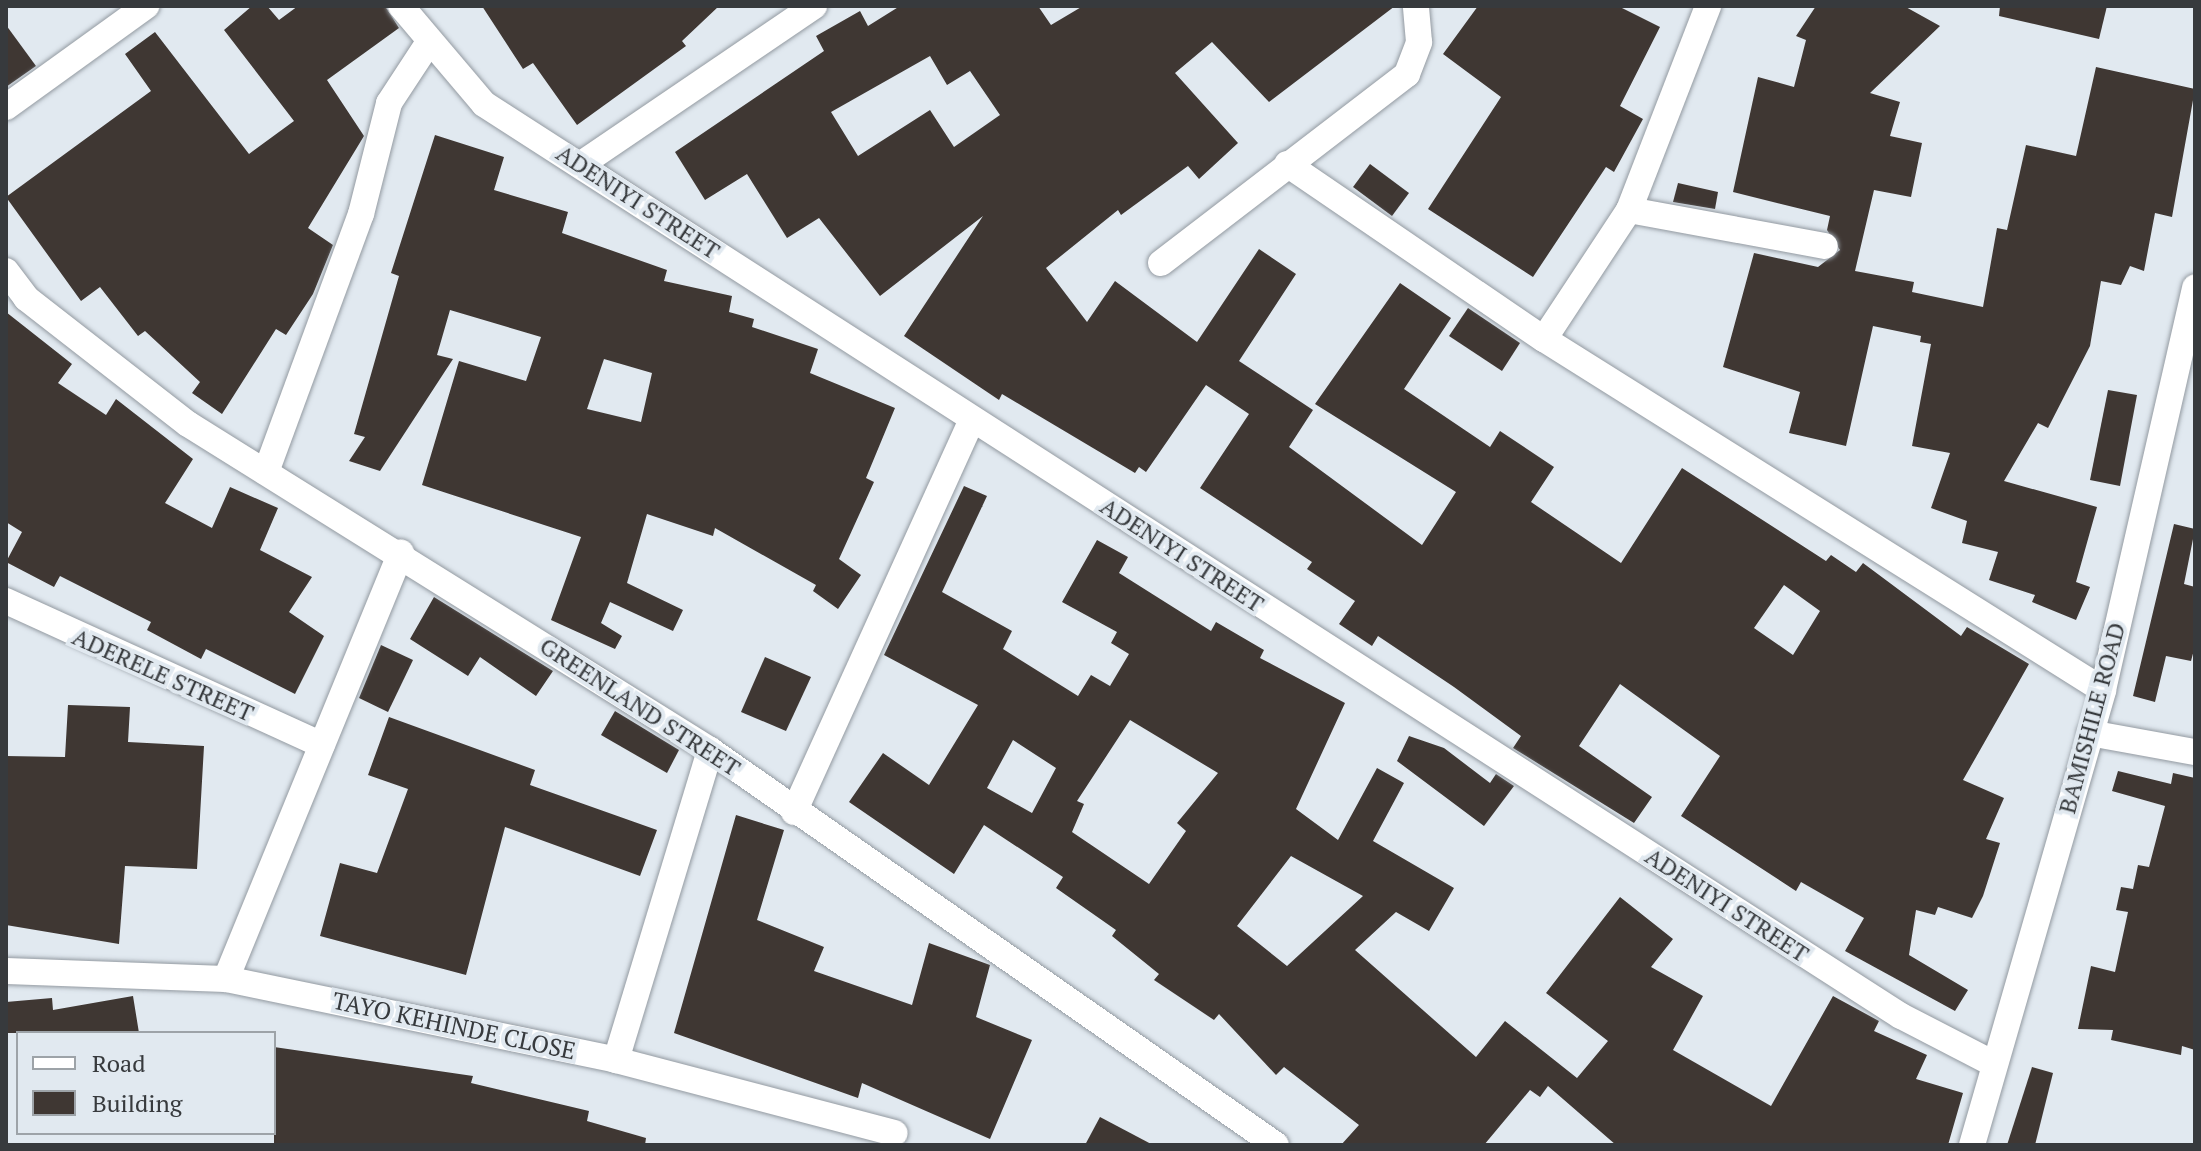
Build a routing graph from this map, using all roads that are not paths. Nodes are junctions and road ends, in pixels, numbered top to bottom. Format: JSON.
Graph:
{"nodes":[{"id":1,"x":146,"y":6,"type":"edge"},
{"id":2,"x":401,"y":6,"type":"edge"},
{"id":3,"x":814,"y":6,"type":"edge"},
{"id":4,"x":1416,"y":6,"type":"edge"},
{"id":5,"x":1708,"y":6,"type":"edge"},
{"id":6,"x":427,"y":45,"type":"junction"},
{"id":7,"x":6,"y":107,"type":"edge"},
{"id":8,"x":1287,"y":164,"type":"junction"},
{"id":9,"x":580,"y":165,"type":"junction"},
{"id":10,"x":1629,"y":210,"type":"junction"},
{"id":11,"x":1825,"y":246,"type":"dead end"},
{"id":12,"x":1161,"y":263,"type":"dead end"},
{"id":13,"x":6,"y":271,"type":"edge"},
{"id":14,"x":2195,"y":287,"type":"edge"},
{"id":15,"x":1544,"y":339,"type":"junction"},
{"id":16,"x":2189,"y":341,"type":"edge"},
{"id":17,"x":972,"y":419,"type":"junction"},
{"id":18,"x":266,"y":472,"type":"junction"},
{"id":19,"x":401,"y":553,"type":"junction"},
{"id":20,"x":6,"y":601,"type":"edge"},
{"id":21,"x":2103,"y":690,"type":"junction"},
{"id":22,"x":2090,"y":733,"type":"junction"},
{"id":23,"x":322,"y":745,"type":"junction"},
{"id":24,"x":710,"y":750,"type":"junction"},
{"id":25,"x":2195,"y":752,"type":"edge"},
{"id":26,"x":794,"y":812,"type":"junction"},
{"id":27,"x":6,"y":971,"type":"edge"},
{"id":28,"x":226,"y":979,"type":"junction"},
{"id":29,"x":616,"y":1060,"type":"junction"},
{"id":30,"x":1994,"y":1064,"type":"junction"},
{"id":31,"x":895,"y":1133,"type":"dead end"},
{"id":32,"x":1276,"y":1145,"type":"edge"},
{"id":33,"x":1972,"y":1145,"type":"edge"}],
"edges":[{"from":1,"to":7,"type":"street"},
{"from":2,"to":6,"type":"street","name":"ADENIYI STREET"},
{"from":3,"to":9,"type":"street"},
{"from":4,"to":8,"type":"street"},
{"from":5,"to":10,"type":"street"},
{"from":6,"to":9,"type":"street","name":"ADENIYI STREET"},
{"from":6,"to":18,"type":"street"},
{"from":8,"to":12,"type":"street"},
{"from":8,"to":15,"type":"street"},
{"from":9,"to":17,"type":"street","name":"ADENIYI STREET"},
{"from":10,"to":11,"type":"street"},
{"from":10,"to":15,"type":"street"},
{"from":13,"to":18,"type":"street","name":"GREENLAND STREET"},
{"from":14,"to":16,"type":"street","name":"BAMISHILE ROAD"},
{"from":15,"to":21,"type":"street"},
{"from":16,"to":21,"type":"street","name":"BAMISHILE ROAD"},
{"from":17,"to":26,"type":"street"},
{"from":17,"to":30,"type":"street","name":"ADENIYI STREET"},
{"from":18,"to":19,"type":"street","name":"GREENLAND STREET"},
{"from":19,"to":23,"type":"street"},
{"from":19,"to":24,"type":"street","name":"GREENLAND STREET"},
{"from":20,"to":23,"type":"street","name":"ADERELE STREET"},
{"from":21,"to":22,"type":"street","name":"BAMISHILE ROAD"},
{"from":22,"to":25,"type":"street"},
{"from":22,"to":30,"type":"street","name":"BAMISHILE ROAD"},
{"from":23,"to":28,"type":"street"},
{"from":24,"to":26,"type":"street","name":"GREENLAND STREET"},
{"from":24,"to":29,"type":"street"},
{"from":26,"to":32,"type":"street","name":"GREENLAND STREET"},
{"from":27,"to":28,"type":"street","name":"TAYO KEHINDE CLOSE"},
{"from":28,"to":29,"type":"street","name":"TAYO KEHINDE CLOSE"},
{"from":29,"to":31,"type":"street","name":"TAYO KEHINDE CLOSE"},
{"from":30,"to":33,"type":"street","name":"BAMISHILE ROAD"}]}
